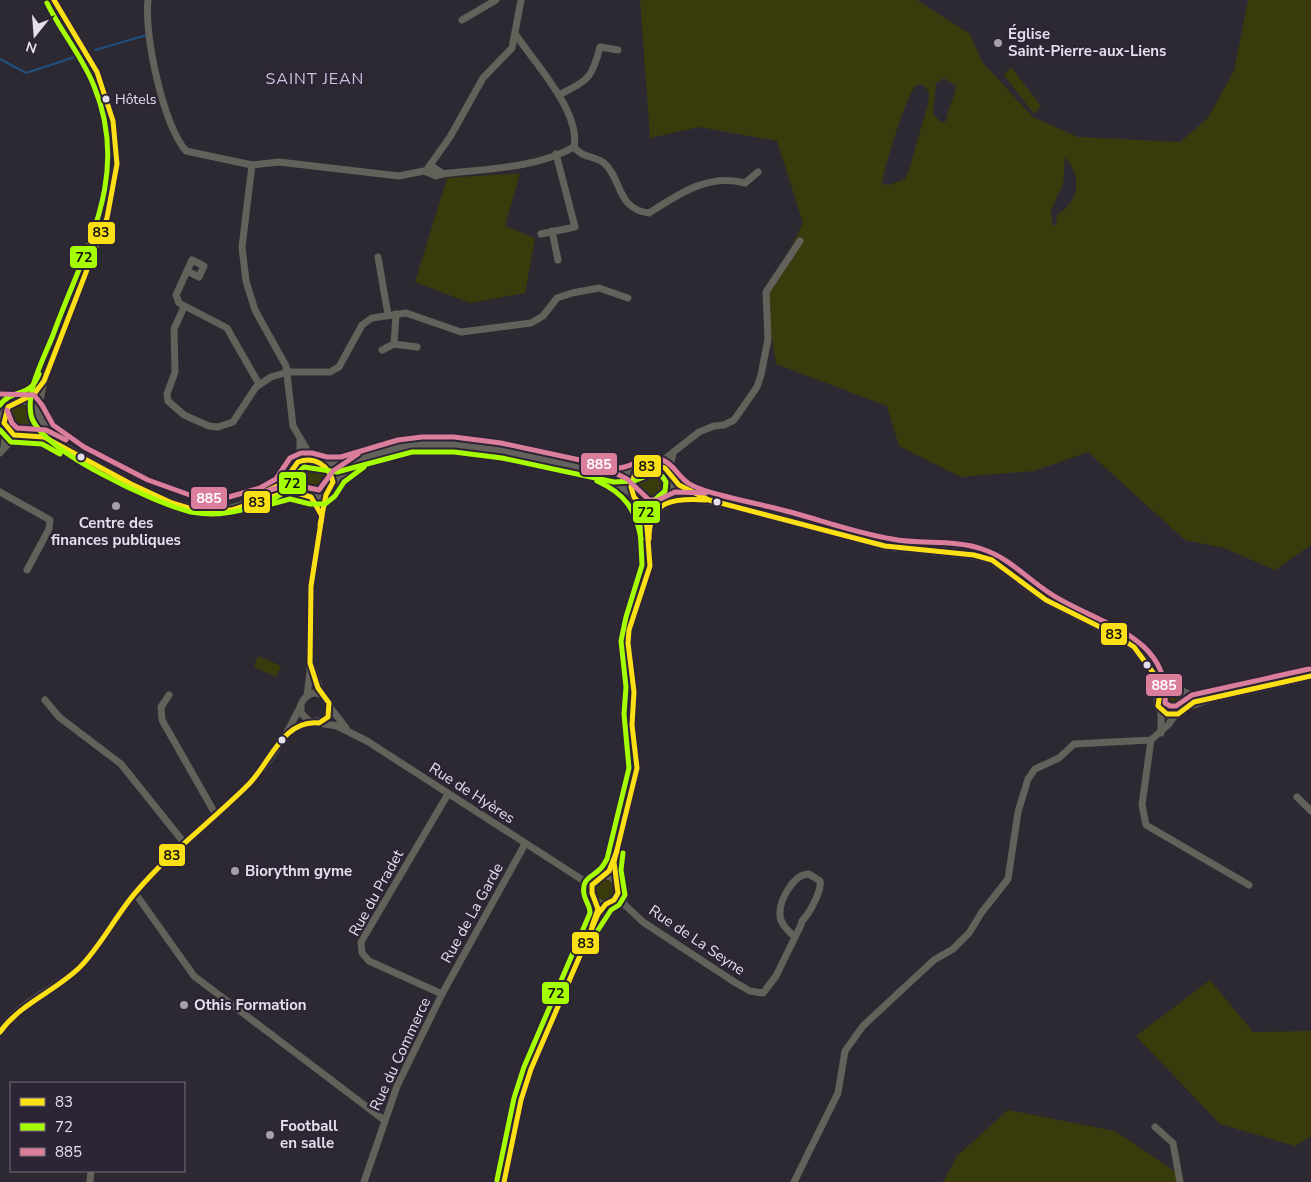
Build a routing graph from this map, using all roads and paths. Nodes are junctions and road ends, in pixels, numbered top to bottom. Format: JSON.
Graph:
{"nodes":[{"id":1,"x":54,"y":0,"type":"edge"},
{"id":2,"x":148,"y":0,"type":"edge"},
{"id":3,"x":496,"y":0,"type":"edge"},
{"id":4,"x":520,"y":0,"type":"edge"},
{"id":5,"x":462,"y":20,"type":"dead end"},
{"id":6,"x":516,"y":35,"type":"junction"},
{"id":7,"x":522,"y":45,"type":"junction"},
{"id":8,"x":513,"y":46,"type":"junction"},
{"id":9,"x":618,"y":50,"type":"dead end"},
{"id":10,"x":528,"y":52,"type":"junction"},
{"id":11,"x":559,"y":95,"type":"junction"},
{"id":12,"x":574,"y":147,"type":"junction"},
{"id":13,"x":556,"y":154,"type":"junction"},
{"id":14,"x":252,"y":165,"type":"junction"},
{"id":15,"x":430,"y":165,"type":"junction"},
{"id":16,"x":424,"y":172,"type":"junction"},
{"id":17,"x":758,"y":172,"type":"dead end"},
{"id":18,"x":443,"y":174,"type":"junction"},
{"id":19,"x":552,"y":232,"type":"junction"},
{"id":20,"x":541,"y":234,"type":"dead end"},
{"id":21,"x":800,"y":241,"type":"dead end"},
{"id":22,"x":378,"y":257,"type":"dead end"},
{"id":23,"x":558,"y":260,"type":"dead end"},
{"id":24,"x":187,"y":272,"type":"dead end"},
{"id":25,"x":628,"y":298,"type":"dead end"},
{"id":26,"x":184,"y":307,"type":"junction"},
{"id":27,"x":396,"y":314,"type":"junction"},
{"id":28,"x":388,"y":315,"type":"junction"},
{"id":29,"x":394,"y":344,"type":"junction"},
{"id":30,"x":417,"y":347,"type":"dead end"},
{"id":31,"x":382,"y":350,"type":"dead end"},
{"id":32,"x":288,"y":372,"type":"junction"},
{"id":33,"x":44,"y":381,"type":"junction"},
{"id":34,"x":260,"y":384,"type":"junction"},
{"id":35,"x":0,"y":401,"type":"edge"},
{"id":36,"x":25,"y":401,"type":"junction"},
{"id":37,"x":12,"y":403,"type":"junction"},
{"id":38,"x":39,"y":414,"type":"junction"},
{"id":39,"x":3,"y":419,"type":"edge"},
{"id":40,"x":30,"y":434,"type":"junction"},
{"id":41,"x":20,"y":436,"type":"junction"},
{"id":42,"x":299,"y":438,"type":"junction"},
{"id":43,"x":1,"y":451,"type":"edge"},
{"id":44,"x":673,"y":452,"type":"junction"},
{"id":45,"x":364,"y":458,"type":"junction"},
{"id":46,"x":313,"y":460,"type":"junction"},
{"id":47,"x":296,"y":462,"type":"junction"},
{"id":48,"x":325,"y":465,"type":"junction"},
{"id":49,"x":657,"y":465,"type":"junction"},
{"id":50,"x":598,"y":473,"type":"junction"},
{"id":51,"x":635,"y":473,"type":"junction"},
{"id":52,"x":671,"y":476,"type":"junction"},
{"id":53,"x":288,"y":477,"type":"junction"},
{"id":54,"x":132,"y":481,"type":"junction"},
{"id":55,"x":333,"y":482,"type":"junction"},
{"id":56,"x":296,"y":491,"type":"junction"},
{"id":57,"x":0,"y":492,"type":"edge"},
{"id":58,"x":631,"y":492,"type":"junction"},
{"id":59,"x":326,"y":495,"type":"junction"},
{"id":60,"x":311,"y":497,"type":"junction"},
{"id":61,"x":710,"y":500,"type":"junction"},
{"id":62,"x":668,"y":502,"type":"junction"},
{"id":63,"x":640,"y":504,"type":"junction"},
{"id":64,"x":656,"y":508,"type":"junction"},
{"id":65,"x":322,"y":516,"type":"junction"},
{"id":66,"x":648,"y":527,"type":"junction"},
{"id":67,"x":27,"y":570,"type":"dead end"},
{"id":68,"x":1140,"y":653,"type":"junction"},
{"id":69,"x":310,"y":663,"type":"junction"},
{"id":70,"x":1311,"y":676,"type":"edge"},
{"id":71,"x":1293,"y":680,"type":"junction"},
{"id":72,"x":1172,"y":687,"type":"junction"},
{"id":73,"x":1160,"y":693,"type":"junction"},
{"id":74,"x":1183,"y":693,"type":"junction"},
{"id":75,"x":322,"y":695,"type":"junction"},
{"id":76,"x":170,"y":696,"type":"dead end"},
{"id":77,"x":307,"y":696,"type":"junction"},
{"id":78,"x":44,"y":700,"type":"dead end"},
{"id":79,"x":300,"y":705,"type":"junction"},
{"id":80,"x":330,"y":707,"type":"junction"},
{"id":81,"x":1184,"y":707,"type":"junction"},
{"id":82,"x":1161,"y":710,"type":"junction"},
{"id":83,"x":1175,"y":715,"type":"junction"},
{"id":84,"x":310,"y":722,"type":"junction"},
{"id":85,"x":319,"y":723,"type":"junction"},
{"id":86,"x":348,"y":730,"type":"junction"},
{"id":87,"x":1161,"y":733,"type":"junction"},
{"id":88,"x":282,"y":739,"type":"junction"},
{"id":89,"x":1151,"y":740,"type":"junction"},
{"id":90,"x":448,"y":794,"type":"junction"},
{"id":91,"x":1297,"y":797,"type":"dead end"},
{"id":92,"x":1309,"y":806,"type":"edge"},
{"id":93,"x":216,"y":815,"type":"junction"},
{"id":94,"x":185,"y":844,"type":"junction"},
{"id":95,"x":525,"y":844,"type":"junction"},
{"id":96,"x":614,"y":862,"type":"junction"},
{"id":97,"x":604,"y":877,"type":"junction"},
{"id":98,"x":582,"y":879,"type":"junction"},
{"id":99,"x":595,"y":881,"type":"junction"},
{"id":100,"x":614,"y":881,"type":"junction"},
{"id":101,"x":1249,"y":885,"type":"dead end"},
{"id":102,"x":591,"y":889,"type":"junction"},
{"id":103,"x":135,"y":893,"type":"junction"},
{"id":104,"x":618,"y":893,"type":"junction"},
{"id":105,"x":614,"y":900,"type":"junction"},
{"id":106,"x":597,"y":902,"type":"junction"},
{"id":107,"x":606,"y":904,"type":"junction"},
{"id":108,"x":625,"y":905,"type":"junction"},
{"id":109,"x":598,"y":914,"type":"junction"},
{"id":110,"x":795,"y":937,"type":"junction"},
{"id":111,"x":442,"y":994,"type":"junction"},
{"id":112,"x":0,"y":1032,"type":"edge"},
{"id":113,"x":384,"y":1120,"type":"junction"},
{"id":114,"x":1155,"y":1127,"type":"dead end"},
{"id":115,"x":364,"y":1182,"type":"edge"},
{"id":116,"x":504,"y":1182,"type":"edge"},
{"id":117,"x":794,"y":1182,"type":"edge"},
{"id":118,"x":1180,"y":1182,"type":"edge"}],
"edges":[{"from":1,"to":33,"type":"street"},
{"from":2,"to":14,"type":"street"},
{"from":3,"to":5,"type":"street"},
{"from":4,"to":6,"type":"street"},
{"from":6,"to":7,"type":"street"},
{"from":6,"to":8,"type":"street"},
{"from":7,"to":8,"type":"street"},
{"from":7,"to":10,"type":"street"},
{"from":8,"to":10,"type":"street"},
{"from":8,"to":15,"type":"street"},
{"from":9,"to":11,"type":"street"},
{"from":10,"to":11,"type":"street"},
{"from":11,"to":12,"type":"street"},
{"from":12,"to":13,"type":"street"},
{"from":12,"to":17,"type":"street"},
{"from":13,"to":18,"type":"street"},
{"from":13,"to":19,"type":"street"},
{"from":14,"to":16,"type":"street"},
{"from":14,"to":32,"type":"street"},
{"from":15,"to":16,"type":"street"},
{"from":15,"to":18,"type":"street"},
{"from":16,"to":18,"type":"street"},
{"from":19,"to":20,"type":"street"},
{"from":19,"to":23,"type":"street"},
{"from":21,"to":44,"type":"street"},
{"from":22,"to":28,"type":"street"},
{"from":24,"to":26,"type":"street"},
{"from":25,"to":27,"type":"street"},
{"from":26,"to":34,"type":"street"},
{"from":26,"to":34,"type":"street"},
{"from":27,"to":28,"type":"street"},
{"from":27,"to":29,"type":"street"},
{"from":28,"to":32,"type":"street"},
{"from":29,"to":30,"type":"street"},
{"from":29,"to":31,"type":"street"},
{"from":32,"to":34,"type":"street"},
{"from":32,"to":42,"type":"street"},
{"from":33,"to":36,"type":"street"},
{"from":33,"to":38,"type":"street"},
{"from":35,"to":37,"type":"main road"},
{"from":36,"to":37,"type":"main road"},
{"from":36,"to":38,"type":"main road"},
{"from":37,"to":39,"type":"main road"},
{"from":38,"to":40,"type":"main road"},
{"from":38,"to":54,"type":"main road"},
{"from":39,"to":41,"type":"main road"},
{"from":39,"to":43,"type":"street"},
{"from":40,"to":41,"type":"main road"},
{"from":40,"to":54,"type":"main road"},
{"from":41,"to":43,"type":"street"},
{"from":42,"to":46,"type":"street"},
{"from":42,"to":47,"type":"street"},
{"from":44,"to":49,"type":"street"},
{"from":44,"to":52,"type":"street"},
{"from":45,"to":48,"type":"main road"},
{"from":45,"to":50,"type":"main road"},
{"from":45,"to":55,"type":"main road"},
{"from":46,"to":47,"type":"main road"},
{"from":46,"to":48,"type":"main road"},
{"from":47,"to":53,"type":"main road"},
{"from":48,"to":55,"type":"main road"},
{"from":49,"to":51,"type":"main road"},
{"from":49,"to":52,"type":"main road"},
{"from":50,"to":51,"type":"main road"},
{"from":50,"to":58,"type":"main road"},
{"from":51,"to":58,"type":"main road"},
{"from":52,"to":61,"type":"main road"},
{"from":52,"to":62,"type":"main road"},
{"from":53,"to":54,"type":"main road"},
{"from":53,"to":56,"type":"main road"},
{"from":54,"to":56,"type":"main road"},
{"from":55,"to":59,"type":"main road"},
{"from":56,"to":60,"type":"main road"},
{"from":57,"to":67,"type":"street"},
{"from":58,"to":63,"type":"main road"},
{"from":59,"to":60,"type":"main road"},
{"from":59,"to":65,"type":"street"},
{"from":60,"to":65,"type":"street"},
{"from":61,"to":62,"type":"main road"},
{"from":61,"to":68,"type":"main road"},
{"from":62,"to":64,"type":"main road"},
{"from":63,"to":64,"type":"main road"},
{"from":63,"to":66,"type":"street"},
{"from":64,"to":66,"type":"street"},
{"from":65,"to":69,"type":"street"},
{"from":66,"to":96,"type":"street"},
{"from":68,"to":72,"type":"main road"},
{"from":68,"to":73,"type":"main road"},
{"from":69,"to":75,"type":"street"},
{"from":69,"to":77,"type":"street"},
{"from":70,"to":71,"type":"main road"},
{"from":71,"to":74,"type":"main road"},
{"from":71,"to":81,"type":"main road"},
{"from":72,"to":73,"type":"main road"},
{"from":72,"to":74,"type":"main road"},
{"from":73,"to":82,"type":"main road"},
{"from":74,"to":81,"type":"main road"},
{"from":75,"to":77,"type":"street"},
{"from":75,"to":80,"type":"street"},
{"from":76,"to":93,"type":"street"},
{"from":77,"to":79,"type":"street"},
{"from":78,"to":94,"type":"street"},
{"from":79,"to":84,"type":"street"},
{"from":79,"to":88,"type":"street"},
{"from":80,"to":85,"type":"street"},
{"from":80,"to":86,"type":"street","name":"Rue de Hyères"},
{"from":81,"to":83,"type":"main road"},
{"from":82,"to":83,"type":"main road"},
{"from":82,"to":87,"type":"street"},
{"from":83,"to":87,"type":"street"},
{"from":84,"to":85,"type":"street"},
{"from":84,"to":88,"type":"street"},
{"from":85,"to":86,"type":"street","name":"Rue de Hyères"},
{"from":86,"to":90,"type":"street","name":"Rue de Hyères"},
{"from":87,"to":89,"type":"street"},
{"from":88,"to":93,"type":"street"},
{"from":89,"to":101,"type":"street"},
{"from":89,"to":117,"type":"street"},
{"from":90,"to":95,"type":"street","name":"Rue de Hyères"},
{"from":90,"to":111,"type":"street","name":"Rue du Pradet"},
{"from":91,"to":92,"type":"street"},
{"from":93,"to":94,"type":"street"},
{"from":94,"to":103,"type":"street"},
{"from":95,"to":98,"type":"street","name":"Rue de Hyères"},
{"from":95,"to":111,"type":"street","name":"Rue de La Garde"},
{"from":96,"to":97,"type":"street"},
{"from":96,"to":100,"type":"street"},
{"from":97,"to":99,"type":"street"},
{"from":97,"to":100,"type":"street"},
{"from":98,"to":99,"type":"street","name":"Rue de Hyères"},
{"from":98,"to":102,"type":"street","name":"Rue de Hyères"},
{"from":99,"to":102,"type":"street"},
{"from":100,"to":104,"type":"street"},
{"from":102,"to":106,"type":"street"},
{"from":103,"to":112,"type":"street"},
{"from":103,"to":113,"type":"street"},
{"from":104,"to":105,"type":"street"},
{"from":104,"to":108,"type":"street"},
{"from":105,"to":107,"type":"street"},
{"from":105,"to":108,"type":"street"},
{"from":106,"to":107,"type":"street"},
{"from":106,"to":109,"type":"street"},
{"from":107,"to":109,"type":"street"},
{"from":108,"to":110,"type":"street","name":"Rue de La Seyne"},
{"from":109,"to":116,"type":"street"},
{"from":110,"to":110,"type":"street"},
{"from":111,"to":113,"type":"street","name":"Rue du Commerce"},
{"from":113,"to":115,"type":"street","name":"Rue du Commerce"},
{"from":114,"to":118,"type":"street"}]}
